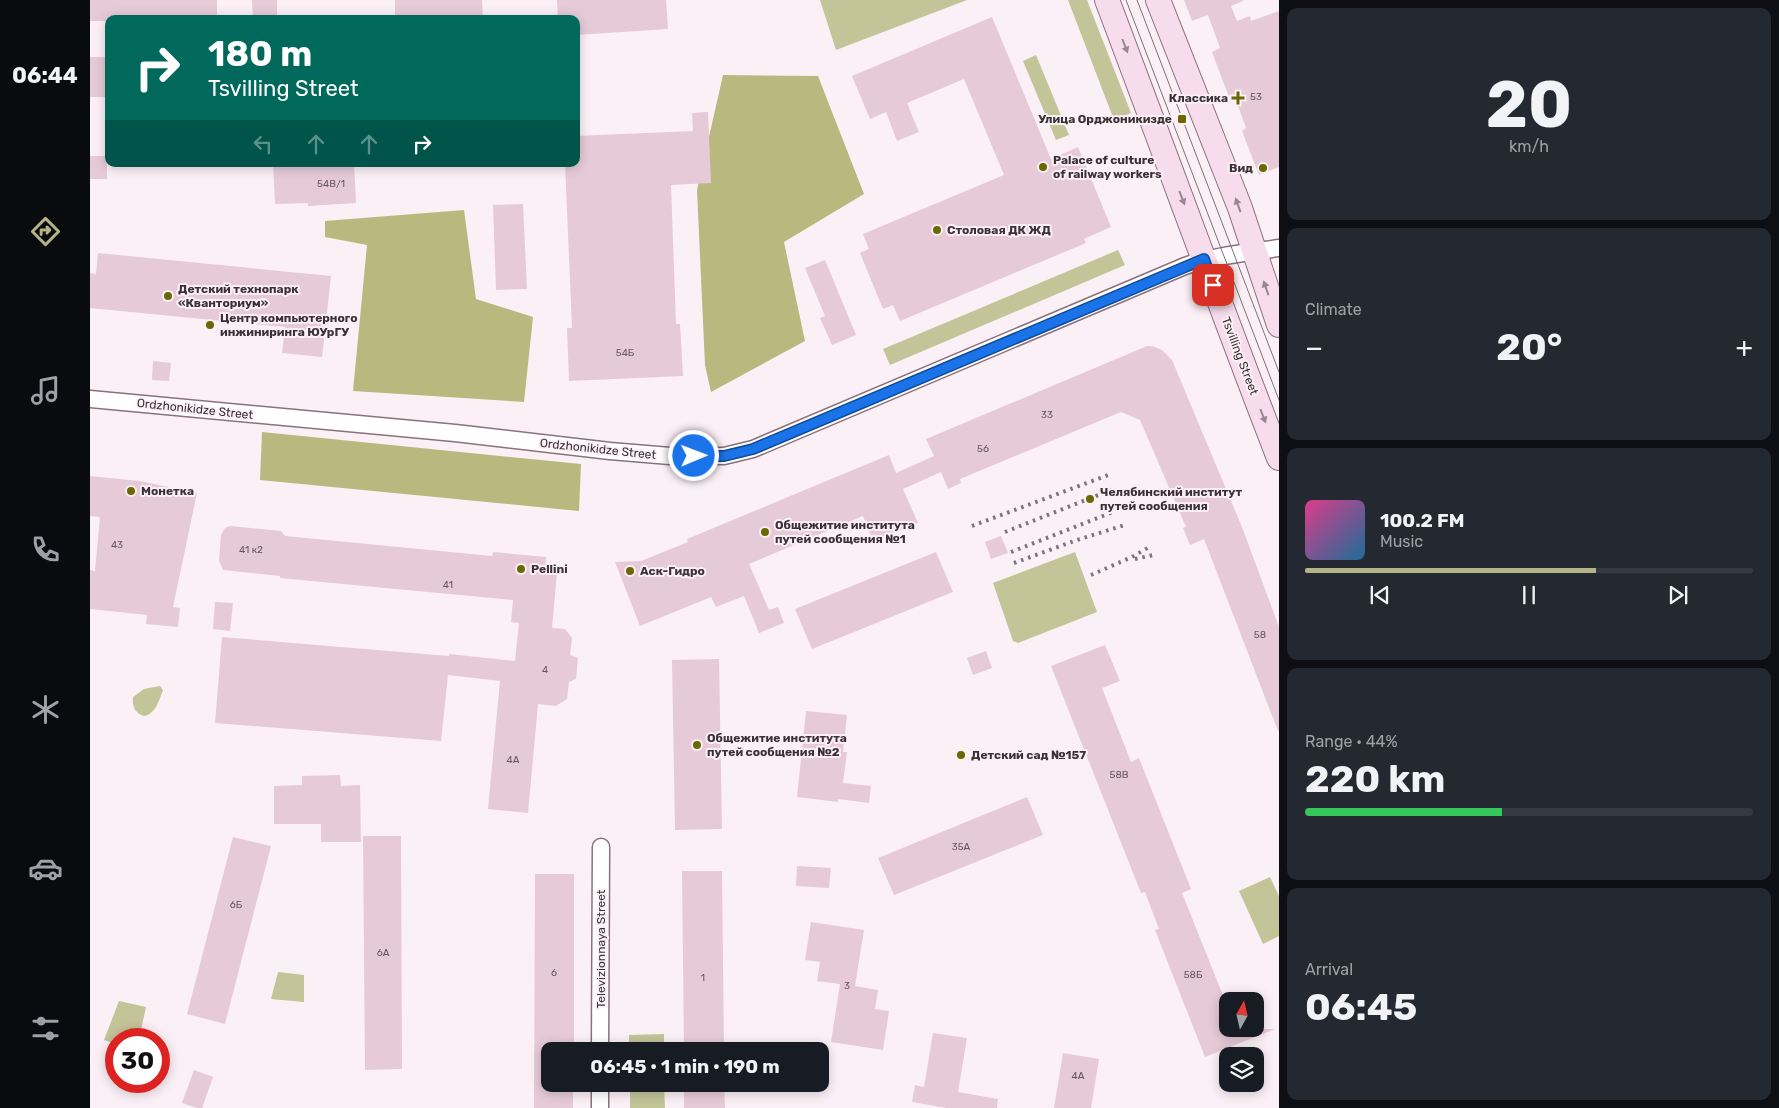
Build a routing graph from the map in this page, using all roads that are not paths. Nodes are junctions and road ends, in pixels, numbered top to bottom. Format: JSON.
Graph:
{"nodes":[{"id":1,"x":1107,"y":0,"type":"edge"},
{"id":2,"x":1158,"y":0,"type":"edge"},
{"id":3,"x":1279,"y":248,"type":"edge"},
{"id":4,"x":1253,"y":252,"type":"junction"},
{"id":5,"x":1204,"y":259,"type":"junction"},
{"id":6,"x":1279,"y":325,"type":"edge"},
{"id":7,"x":90,"y":399,"type":"edge"},
{"id":8,"x":1279,"y":458,"type":"edge"},
{"id":9,"x":601,"y":846,"type":"dead end"},
{"id":10,"x":600,"y":1042,"type":"edge"},
{"id":11,"x":600,"y":1092,"type":"edge"},
{"id":12,"x":600,"y":1108,"type":"edge"}],
"edges":[{"from":1,"to":5,"type":"main road","name":"Tsvilling Street","one_way":true},
{"from":4,"to":2,"type":"main road","one_way":true},
{"from":3,"to":4,"type":"street","name":"Ordzhonikidze Street"},
{"from":4,"to":5,"type":"street","name":"Ordzhonikidze Street"},
{"from":6,"to":4,"type":"main road","one_way":true},
{"from":5,"to":7,"type":"street","name":"Ordzhonikidze Street"},
{"from":5,"to":8,"type":"main road","name":"Tsvilling Street","one_way":true},
{"from":9,"to":10,"type":"street","name":"Televizionnaya Street"},
{"from":11,"to":12,"type":"street"}]}
